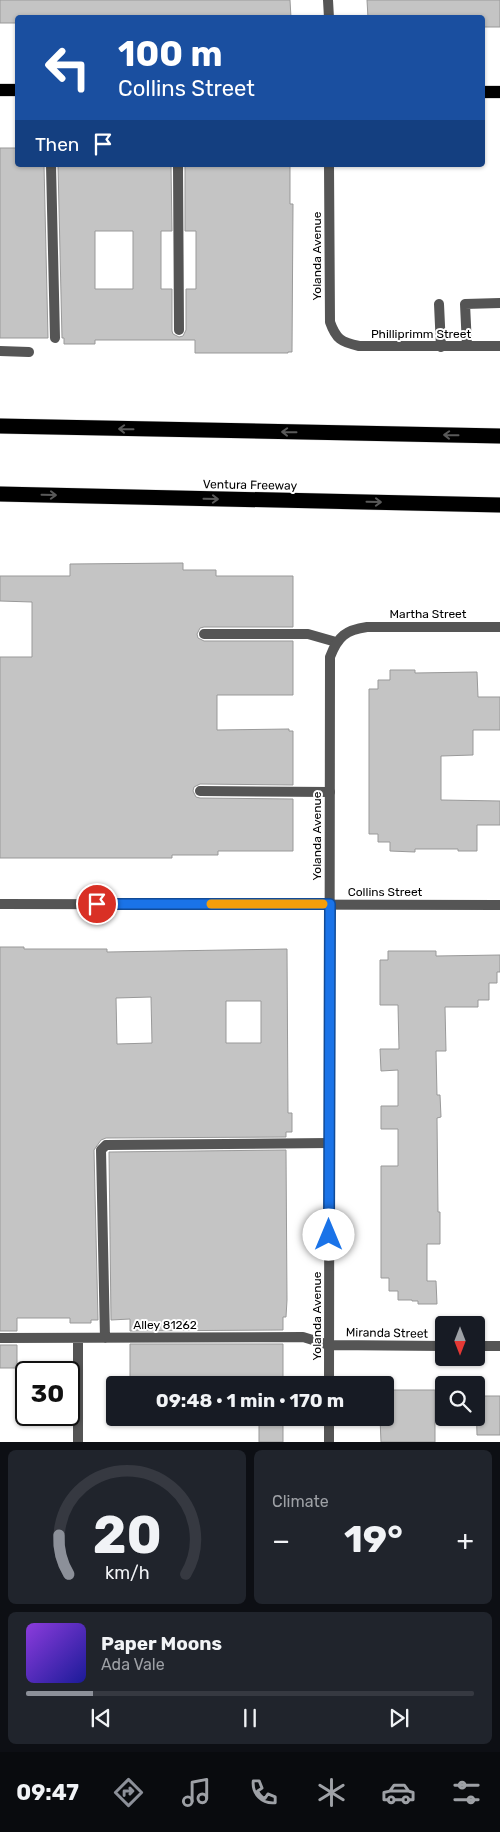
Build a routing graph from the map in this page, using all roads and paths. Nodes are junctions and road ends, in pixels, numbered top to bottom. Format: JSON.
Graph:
{"nodes":[{"id":1,"x":328,"y":0,"type":"edge"},
{"id":2,"x":329,"y":15,"type":"edge"},
{"id":3,"x":0,"y":90,"type":"edge"},
{"id":4,"x":15,"y":90,"type":"edge"},
{"id":5,"x":485,"y":92,"type":"edge"},
{"id":6,"x":500,"y":92,"type":"edge"},
{"id":7,"x":51,"y":167,"type":"edge"},
{"id":8,"x":178,"y":167,"type":"edge"},
{"id":9,"x":329,"y":167,"type":"edge"},
{"id":10,"x":500,"y":303,"type":"edge"},
{"id":11,"x":439,"y":304,"type":"dead end"},
{"id":12,"x":179,"y":330,"type":"dead end"},
{"id":13,"x":55,"y":338,"type":"dead end"},
{"id":14,"x":343,"y":342,"type":"joint"},
{"id":15,"x":467,"y":346,"type":"junction"},
{"id":16,"x":500,"y":346,"type":"edge"},
{"id":17,"x":441,"y":347,"type":"junction"},
{"id":18,"x":0,"y":351,"type":"edge"},
{"id":19,"x":29,"y":352,"type":"dead end"},
{"id":20,"x":0,"y":416,"type":"edge"},
{"id":21,"x":0,"y":426,"type":"edge"},
{"id":22,"x":48,"y":427,"type":"junction"},
{"id":23,"x":500,"y":436,"type":"edge"},
{"id":24,"x":0,"y":494,"type":"edge"},
{"id":25,"x":500,"y":505,"type":"edge"},
{"id":26,"x":500,"y":627,"type":"edge"},
{"id":27,"x":204,"y":634,"type":"dead end"},
{"id":28,"x":336,"y":642,"type":"junction"},
{"id":29,"x":200,"y":791,"type":"dead end"},
{"id":30,"x":330,"y":792,"type":"junction"},
{"id":31,"x":0,"y":904,"type":"edge"},
{"id":32,"x":330,"y":904,"type":"junction"},
{"id":33,"x":500,"y":905,"type":"edge"},
{"id":34,"x":330,"y":1144,"type":"junction"},
{"id":35,"x":0,"y":1338,"type":"edge"},
{"id":36,"x":78,"y":1338,"type":"junction"},
{"id":37,"x":105,"y":1338,"type":"junction"},
{"id":38,"x":329,"y":1345,"type":"junction"},
{"id":39,"x":435,"y":1346,"type":"edge"},
{"id":40,"x":485,"y":1346,"type":"edge"},
{"id":41,"x":500,"y":1346,"type":"edge"},
{"id":42,"x":329,"y":1376,"type":"edge"},
{"id":43,"x":329,"y":1426,"type":"edge"},
{"id":44,"x":78,"y":1442,"type":"edge"},
{"id":45,"x":330,"y":1442,"type":"edge"}],
"edges":[{"from":1,"to":2,"type":"street"},
{"from":3,"to":4,"type":"main road"},
{"from":5,"to":6,"type":"main road"},
{"from":7,"to":13,"type":"street"},
{"from":8,"to":12,"type":"street"},
{"from":9,"to":14,"type":"street","name":"Yolanda Avenue"},
{"from":10,"to":15,"type":"street"},
{"from":11,"to":17,"type":"street"},
{"from":14,"to":17,"type":"street","name":"Philliprimm Street"},
{"from":15,"to":16,"type":"street","name":"Philliprimm Street"},
{"from":15,"to":17,"type":"street","name":"Philliprimm Street"},
{"from":18,"to":19,"type":"street"},
{"from":20,"to":22,"type":"highway"},
{"from":21,"to":22,"type":"highway"},
{"from":23,"to":22,"type":"highway","one_way":true},
{"from":24,"to":25,"type":"highway","name":"Ventura Freeway","one_way":true},
{"from":26,"to":28,"type":"street","name":"Martha Street"},
{"from":27,"to":28,"type":"street"},
{"from":28,"to":30,"type":"street","name":"Yolanda Avenue"},
{"from":29,"to":30,"type":"street"},
{"from":30,"to":32,"type":"street","name":"Yolanda Avenue"},
{"from":31,"to":32,"type":"street","name":"Collins Street"},
{"from":32,"to":33,"type":"street","name":"Collins Street"},
{"from":32,"to":34,"type":"street","name":"Yolanda Avenue"},
{"from":34,"to":37,"type":"street"},
{"from":34,"to":38,"type":"street","name":"Yolanda Avenue"},
{"from":35,"to":36,"type":"street","name":"Alley 81262"},
{"from":36,"to":37,"type":"street","name":"Alley 81262"},
{"from":36,"to":44,"type":"street"},
{"from":37,"to":38,"type":"street","name":"Alley 81262"},
{"from":38,"to":39,"type":"street","name":"Miranda Street"},
{"from":38,"to":42,"type":"street","name":"Yolanda Avenue"},
{"from":40,"to":41,"type":"street"},
{"from":43,"to":45,"type":"street"}]}
